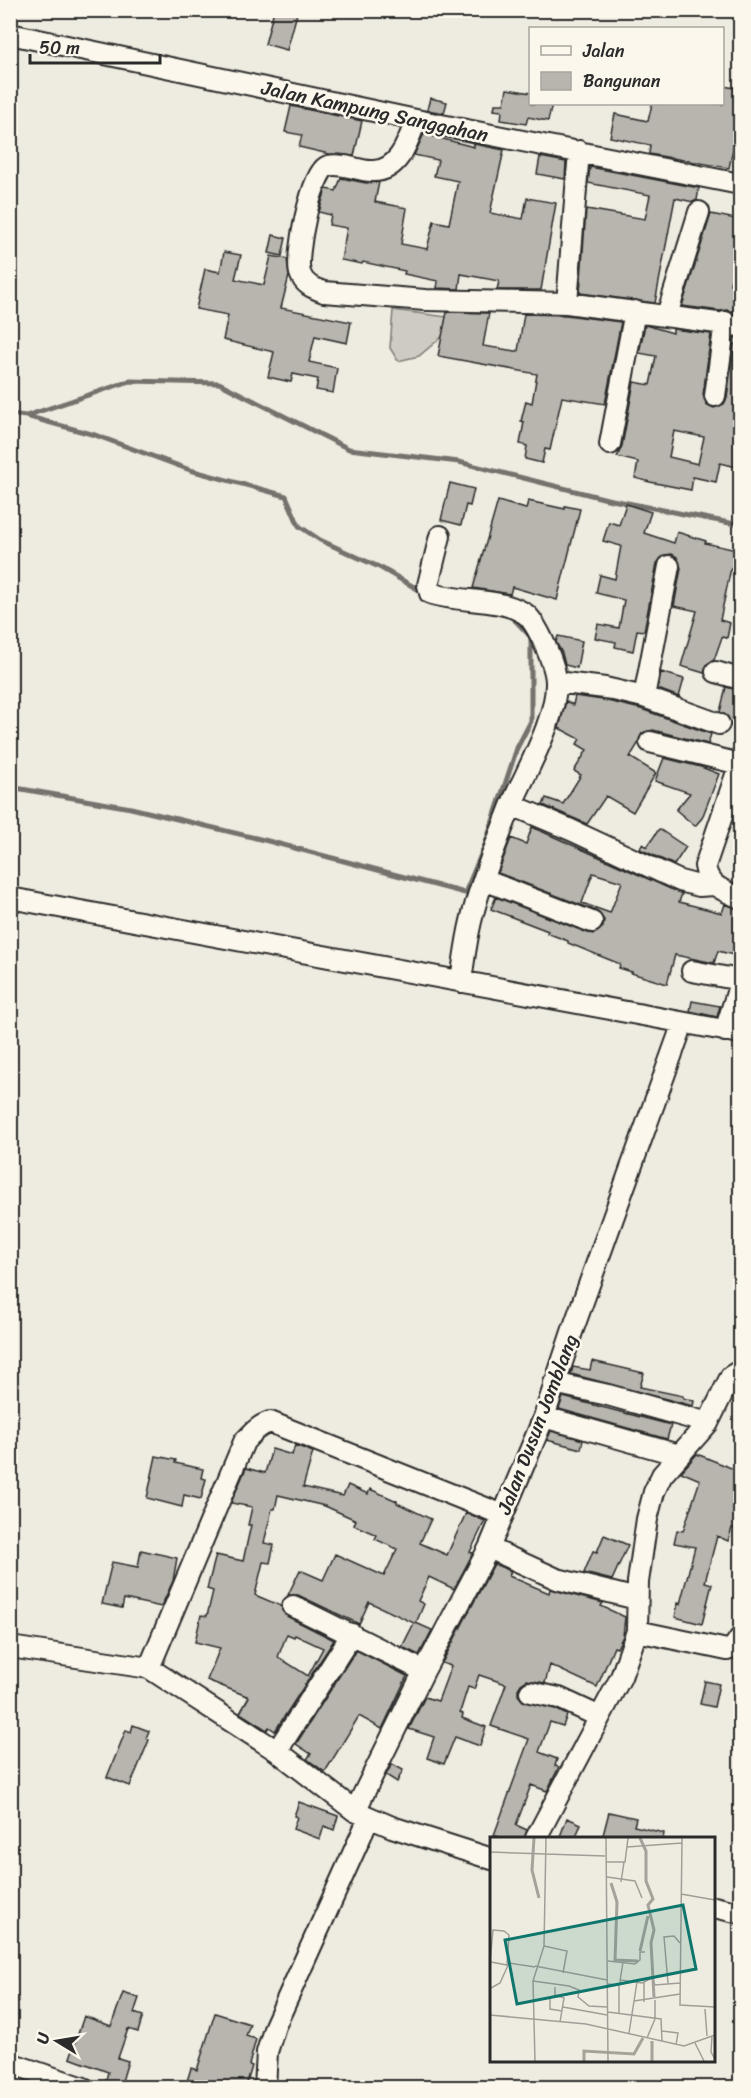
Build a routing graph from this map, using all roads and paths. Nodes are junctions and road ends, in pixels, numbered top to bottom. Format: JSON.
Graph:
{"nodes":[{"id":1,"x":10,"y":34,"type":"edge"},
{"id":2,"x":416,"y":120,"type":"junction"},
{"id":3,"x":579,"y":151,"type":"junction"},
{"id":4,"x":741,"y":184,"type":"edge"},
{"id":5,"x":699,"y":212,"type":"dead end"},
{"id":6,"x":567,"y":303,"type":"junction"},
{"id":7,"x":635,"y":311,"type":"junction"},
{"id":8,"x":667,"y":315,"type":"junction"},
{"id":9,"x":733,"y":324,"type":"edge"},
{"id":10,"x":715,"y":396,"type":"dead end"},
{"id":11,"x":610,"y":444,"type":"dead end"},
{"id":12,"x":440,"y":536,"type":"dead end"},
{"id":13,"x":669,"y":566,"type":"dead end"},
{"id":14,"x":716,"y":672,"type":"dead end"},
{"id":15,"x":741,"y":679,"type":"edge"},
{"id":16,"x":556,"y":682,"type":"junction"},
{"id":17,"x":644,"y":697,"type":"junction"},
{"id":18,"x":719,"y":724,"type":"dead end"},
{"id":19,"x":650,"y":742,"type":"dead end"},
{"id":20,"x":740,"y":763,"type":"edge"},
{"id":21,"x":512,"y":805,"type":"junction"},
{"id":22,"x":484,"y":880,"type":"junction"},
{"id":23,"x":714,"y":885,"type":"junction"},
{"id":24,"x":10,"y":898,"type":"edge"},
{"id":25,"x":741,"y":898,"type":"edge"},
{"id":26,"x":592,"y":922,"type":"dead end"},
{"id":27,"x":692,"y":971,"type":"dead end"},
{"id":28,"x":741,"y":981,"type":"edge"},
{"id":29,"x":461,"y":982,"type":"junction"},
{"id":30,"x":683,"y":1023,"type":"junction"},
{"id":31,"x":733,"y":1032,"type":"edge"},
{"id":32,"x":741,"y":1373,"type":"edge"},
{"id":33,"x":554,"y":1383,"type":"junction"},
{"id":34,"x":544,"y":1417,"type":"junction"},
{"id":35,"x":708,"y":1423,"type":"junction"},
{"id":36,"x":679,"y":1455,"type":"junction"},
{"id":37,"x":503,"y":1515,"type":"junction"},
{"id":38,"x":489,"y":1548,"type":"junction"},
{"id":39,"x":637,"y":1599,"type":"junction"},
{"id":40,"x":293,"y":1605,"type":"dead end"},
{"id":41,"x":637,"y":1631,"type":"junction"},
{"id":42,"x":352,"y":1634,"type":"junction"},
{"id":43,"x":741,"y":1638,"type":"edge"},
{"id":44,"x":10,"y":1647,"type":"edge"},
{"id":45,"x":149,"y":1668,"type":"junction"},
{"id":46,"x":424,"y":1671,"type":"junction"},
{"id":47,"x":530,"y":1692,"type":"dead end"},
{"id":48,"x":600,"y":1718,"type":"junction"},
{"id":49,"x":278,"y":1751,"type":"junction"},
{"id":50,"x":362,"y":1814,"type":"junction"},
{"id":51,"x":537,"y":1837,"type":"edge"},
{"id":52,"x":490,"y":1858,"type":"edge"},
{"id":53,"x":715,"y":1907,"type":"edge"},
{"id":54,"x":741,"y":1913,"type":"edge"},
{"id":55,"x":10,"y":2063,"type":"edge"},
{"id":56,"x":84,"y":2088,"type":"edge"},
{"id":57,"x":265,"y":2088,"type":"edge"}],
"edges":[{"from":1,"to":2,"type":"street","name":"Jalan Kampung Sanggahan"},
{"from":2,"to":3,"type":"street","name":"Jalan Kampung Sanggahan"},
{"from":2,"to":6,"type":"street"},
{"from":3,"to":4,"type":"street","name":"Jalan Kampung Sanggahan"},
{"from":3,"to":6,"type":"street"},
{"from":5,"to":8,"type":"street"},
{"from":6,"to":7,"type":"street"},
{"from":7,"to":8,"type":"street"},
{"from":7,"to":11,"type":"street"},
{"from":8,"to":9,"type":"street"},
{"from":9,"to":10,"type":"street"},
{"from":12,"to":16,"type":"street"},
{"from":13,"to":17,"type":"street"},
{"from":14,"to":15,"type":"street"},
{"from":16,"to":17,"type":"street"},
{"from":16,"to":21,"type":"street"},
{"from":17,"to":18,"type":"street"},
{"from":19,"to":20,"type":"street"},
{"from":20,"to":23,"type":"street"},
{"from":21,"to":22,"type":"street"},
{"from":21,"to":23,"type":"street"},
{"from":22,"to":26,"type":"street"},
{"from":22,"to":29,"type":"street"},
{"from":23,"to":25,"type":"street"},
{"from":24,"to":29,"type":"street"},
{"from":27,"to":28,"type":"street"},
{"from":28,"to":31,"type":"street"},
{"from":29,"to":30,"type":"street"},
{"from":30,"to":31,"type":"street"},
{"from":30,"to":33,"type":"street","name":"Jalan Dusun Jomblang"},
{"from":32,"to":35,"type":"street"},
{"from":33,"to":34,"type":"street","name":"Jalan Dusun Jomblang"},
{"from":33,"to":35,"type":"street"},
{"from":34,"to":36,"type":"street"},
{"from":34,"to":37,"type":"street","name":"Jalan Dusun Jomblang"},
{"from":35,"to":36,"type":"street"},
{"from":36,"to":39,"type":"street"},
{"from":37,"to":38,"type":"street","name":"Jalan Dusun Jomblang"},
{"from":37,"to":45,"type":"street"},
{"from":38,"to":39,"type":"street"},
{"from":38,"to":46,"type":"street","name":"Jalan Dusun Jomblang"},
{"from":39,"to":41,"type":"street"},
{"from":40,"to":42,"type":"street"},
{"from":41,"to":43,"type":"street"},
{"from":41,"to":48,"type":"street"},
{"from":42,"to":46,"type":"street"},
{"from":42,"to":49,"type":"street"},
{"from":44,"to":45,"type":"street"},
{"from":45,"to":49,"type":"street"},
{"from":46,"to":50,"type":"street","name":"Jalan Dusun Jomblang"},
{"from":47,"to":48,"type":"street"},
{"from":48,"to":51,"type":"street"},
{"from":49,"to":50,"type":"street"},
{"from":50,"to":52,"type":"street"},
{"from":50,"to":57,"type":"street","name":"Jalan Dusun Jomblang"},
{"from":53,"to":54,"type":"street"},
{"from":55,"to":56,"type":"street"}]}
